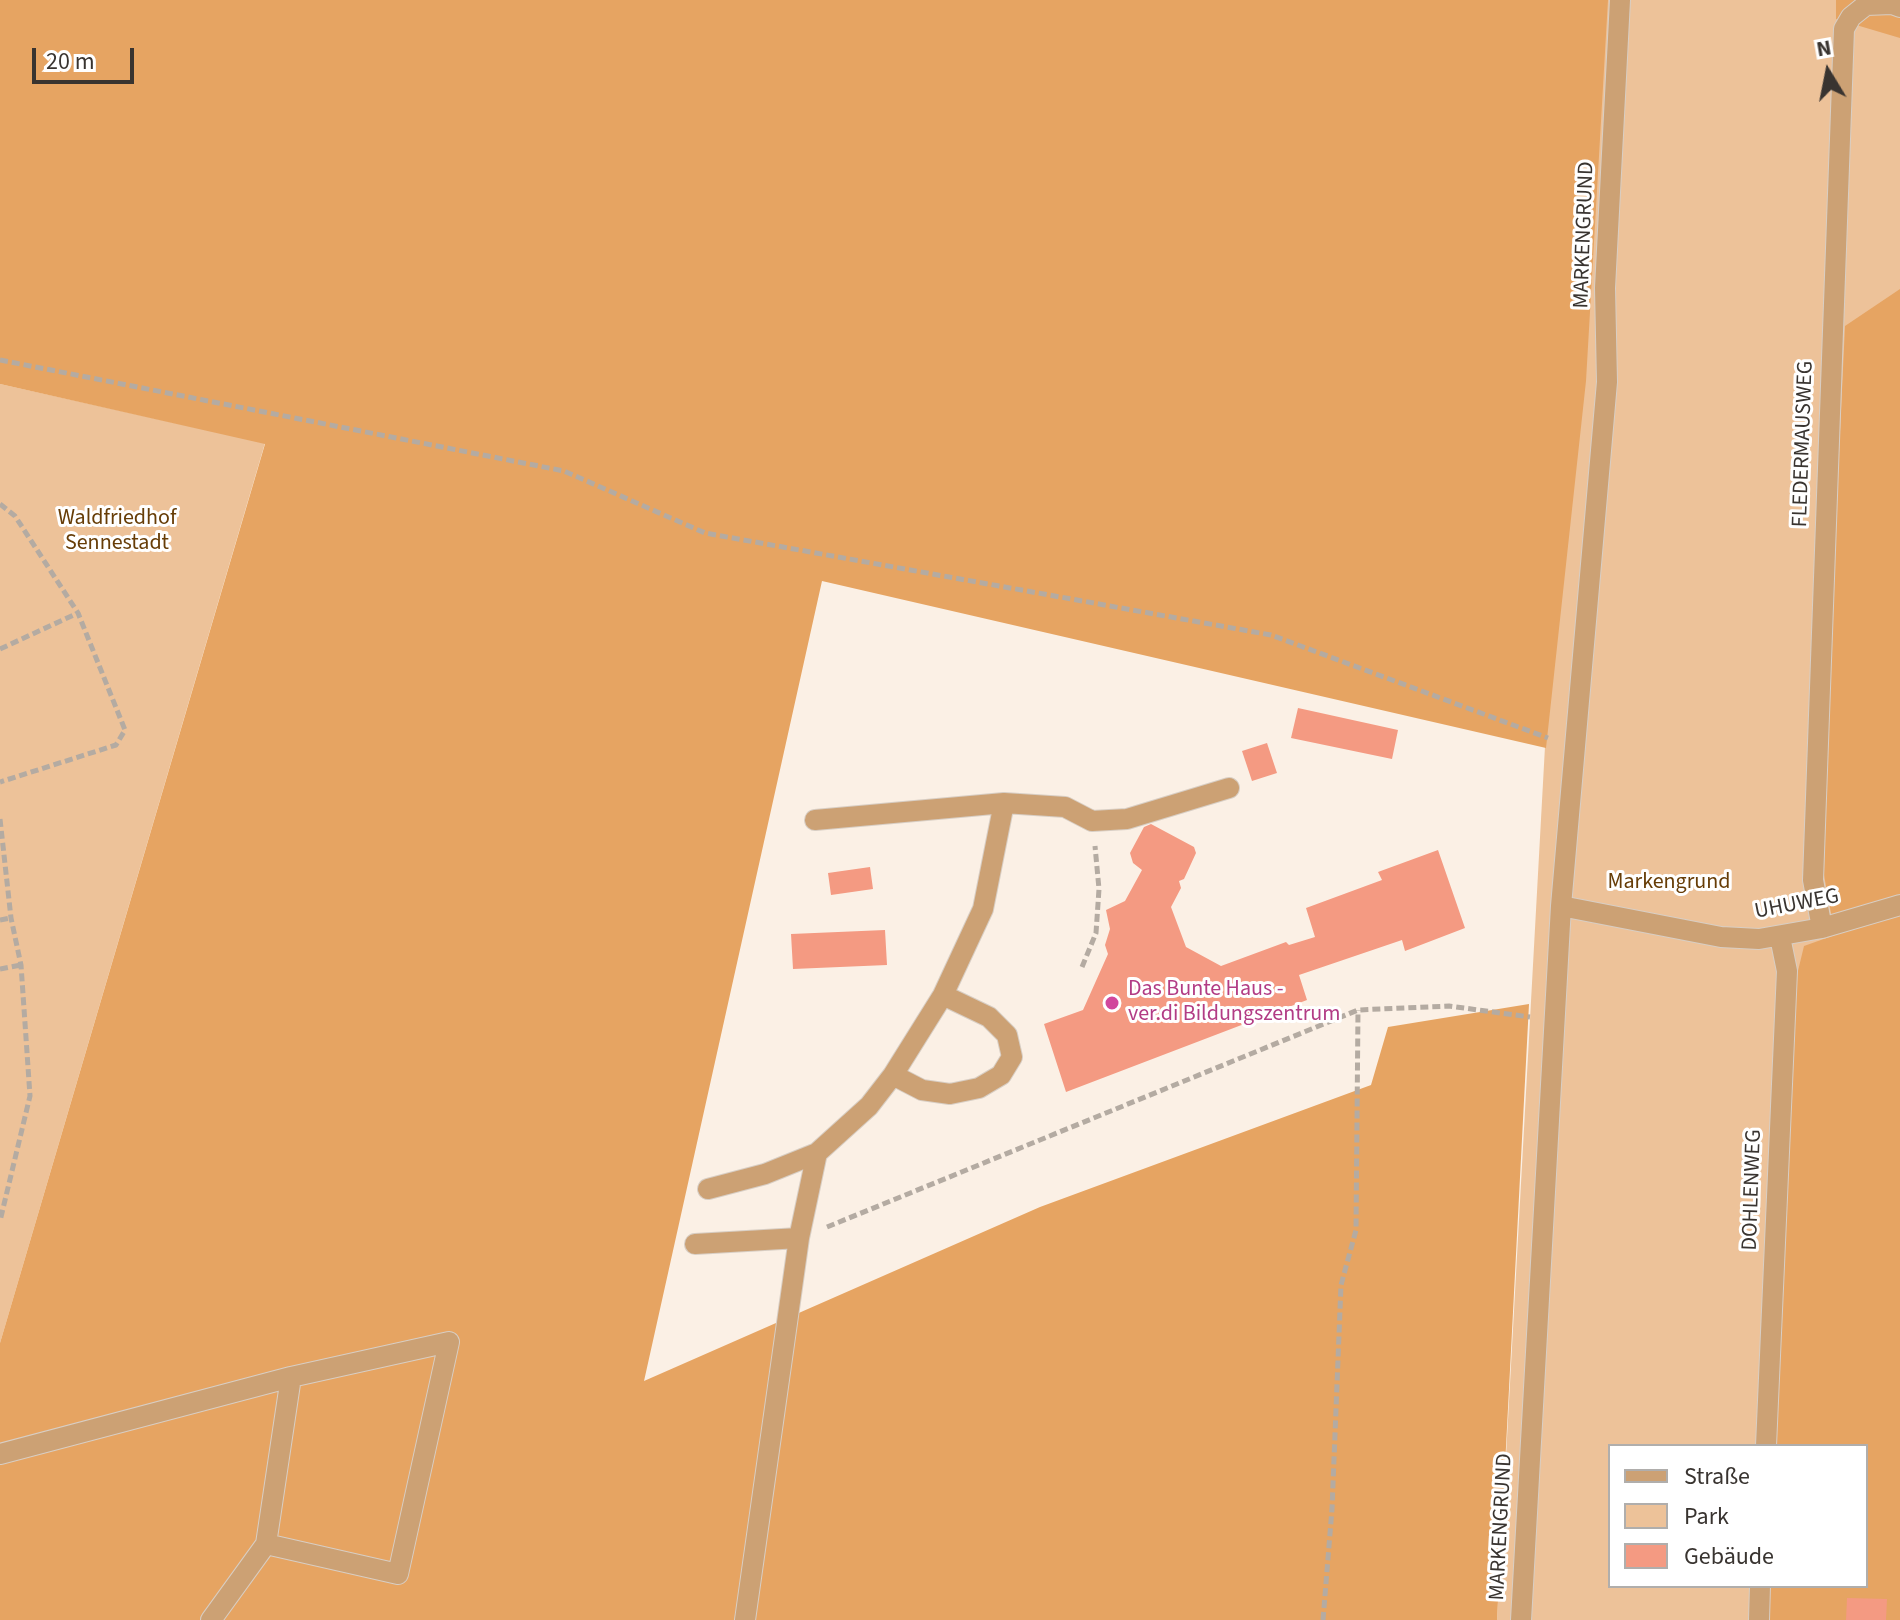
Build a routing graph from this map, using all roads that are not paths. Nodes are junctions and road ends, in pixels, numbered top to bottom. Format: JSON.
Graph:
{"nodes":[{"id":1,"x":1620,"y":0,"type":"edge"},
{"id":2,"x":1900,"y":7,"type":"edge"},
{"id":3,"x":1229,"y":788,"type":"dead end"},
{"id":4,"x":1004,"y":803,"type":"junction"},
{"id":5,"x":815,"y":820,"type":"dead end"},
{"id":6,"x":1900,"y":905,"type":"edge"},
{"id":7,"x":1561,"y":906,"type":"junction"},
{"id":8,"x":1822,"y":928,"type":"junction"},
{"id":9,"x":1780,"y":937,"type":"junction"},
{"id":10,"x":943,"y":995,"type":"junction"},
{"id":11,"x":893,"y":1075,"type":"junction"},
{"id":12,"x":817,"y":1153,"type":"junction"},
{"id":13,"x":708,"y":1189,"type":"dead end"},
{"id":14,"x":799,"y":1238,"type":"junction"},
{"id":15,"x":695,"y":1244,"type":"dead end"},
{"id":16,"x":291,"y":1377,"type":"junction"},
{"id":17,"x":1766,"y":1444,"type":"edge"},
{"id":18,"x":0,"y":1454,"type":"edge"},
{"id":19,"x":266,"y":1544,"type":"junction"},
{"id":20,"x":1760,"y":1588,"type":"edge"},
{"id":21,"x":211,"y":1620,"type":"edge"},
{"id":22,"x":745,"y":1620,"type":"edge"},
{"id":23,"x":1521,"y":1620,"type":"edge"},
{"id":24,"x":1759,"y":1620,"type":"edge"}],
"edges":[{"from":1,"to":7,"type":"lane","name":"MARKENGRUND"},
{"from":2,"to":8,"type":"lane","name":"FLEDERMAUSWEG"},
{"from":3,"to":4,"type":"lane"},
{"from":4,"to":5,"type":"lane"},
{"from":4,"to":10,"type":"lane"},
{"from":6,"to":8,"type":"lane","name":"UHUWEG"},
{"from":7,"to":9,"type":"lane","name":"UHUWEG"},
{"from":7,"to":23,"type":"lane","name":"MARKENGRUND"},
{"from":8,"to":9,"type":"lane","name":"UHUWEG"},
{"from":9,"to":17,"type":"lane","name":"DOHLENWEG"},
{"from":10,"to":11,"type":"lane"},
{"from":10,"to":11,"type":"lane"},
{"from":11,"to":12,"type":"lane"},
{"from":12,"to":13,"type":"lane"},
{"from":12,"to":14,"type":"lane"},
{"from":14,"to":15,"type":"lane"},
{"from":14,"to":22,"type":"lane"},
{"from":16,"to":18,"type":"lane"},
{"from":16,"to":19,"type":"lane"},
{"from":16,"to":19,"type":"lane"},
{"from":19,"to":21,"type":"lane"},
{"from":20,"to":24,"type":"lane"}]}
